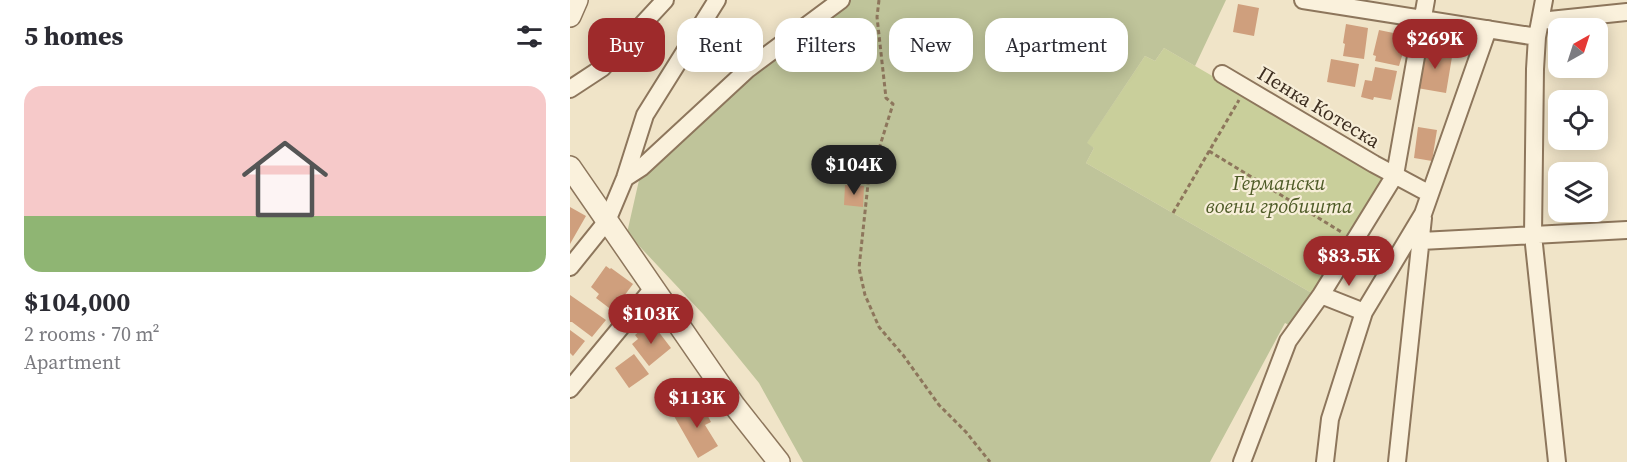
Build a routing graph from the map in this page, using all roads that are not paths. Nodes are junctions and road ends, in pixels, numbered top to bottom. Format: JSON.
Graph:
{"nodes":[{"id":1,"x":577,"y":0,"type":"edge"},
{"id":2,"x":665,"y":0,"type":"edge"},
{"id":3,"x":717,"y":0,"type":"edge"},
{"id":4,"x":841,"y":0,"type":"edge"},
{"id":5,"x":1303,"y":0,"type":"edge"},
{"id":6,"x":1426,"y":0,"type":"edge"},
{"id":7,"x":1544,"y":0,"type":"edge"},
{"id":8,"x":1627,"y":12,"type":"edge"},
{"id":9,"x":570,"y":16,"type":"edge"},
{"id":10,"x":1423,"y":18,"type":"junction"},
{"id":11,"x":1488,"y":29,"type":"junction"},
{"id":12,"x":1538,"y":29,"type":"junction"},
{"id":13,"x":1222,"y":74,"type":"dead end"},
{"id":14,"x":570,"y":89,"type":"edge"},
{"id":15,"x":570,"y":167,"type":"edge"},
{"id":16,"x":1395,"y":176,"type":"junction"},
{"id":17,"x":625,"y":178,"type":"junction"},
{"id":18,"x":1430,"y":194,"type":"junction"},
{"id":19,"x":607,"y":221,"type":"junction"},
{"id":20,"x":1627,"y":230,"type":"edge"},
{"id":21,"x":1533,"y":235,"type":"junction"},
{"id":22,"x":1415,"y":238,"type":"junction"},
{"id":23,"x":570,"y":267,"type":"edge"},
{"id":24,"x":654,"y":287,"type":"junction"},
{"id":25,"x":1321,"y":295,"type":"junction"},
{"id":26,"x":1364,"y":312,"type":"junction"},
{"id":27,"x":570,"y":389,"type":"edge"},
{"id":28,"x":778,"y":462,"type":"edge"},
{"id":29,"x":1242,"y":462,"type":"edge"},
{"id":30,"x":1325,"y":462,"type":"edge"},
{"id":31,"x":1397,"y":462,"type":"edge"},
{"id":32,"x":1557,"y":462,"type":"edge"}],
"edges":[{"from":1,"to":9,"type":"street"},
{"from":2,"to":14,"type":"street"},
{"from":3,"to":17,"type":"street"},
{"from":4,"to":17,"type":"street"},
{"from":5,"to":10,"type":"street"},
{"from":6,"to":10,"type":"street","name":"Пенка Котеска"},
{"from":7,"to":12,"type":"street"},
{"from":8,"to":12,"type":"street"},
{"from":10,"to":11,"type":"street"},
{"from":10,"to":16,"type":"street","name":"Пенка Котеска"},
{"from":11,"to":12,"type":"street"},
{"from":11,"to":18,"type":"street"},
{"from":12,"to":21,"type":"street"},
{"from":13,"to":16,"type":"street","name":"Пенка Котеска"},
{"from":15,"to":19,"type":"street"},
{"from":16,"to":18,"type":"street","name":"Пенка Котеска"},
{"from":16,"to":25,"type":"street","name":"Пенка Котеска"},
{"from":17,"to":19,"type":"street"},
{"from":18,"to":22,"type":"street"},
{"from":19,"to":23,"type":"street"},
{"from":19,"to":24,"type":"street"},
{"from":20,"to":21,"type":"street"},
{"from":21,"to":22,"type":"street"},
{"from":21,"to":32,"type":"street"},
{"from":22,"to":26,"type":"street"},
{"from":22,"to":31,"type":"street"},
{"from":24,"to":27,"type":"street"},
{"from":24,"to":28,"type":"street"},
{"from":25,"to":26,"type":"street"},
{"from":25,"to":29,"type":"street","name":"Пенка Котеска"},
{"from":26,"to":30,"type":"street"}]}
